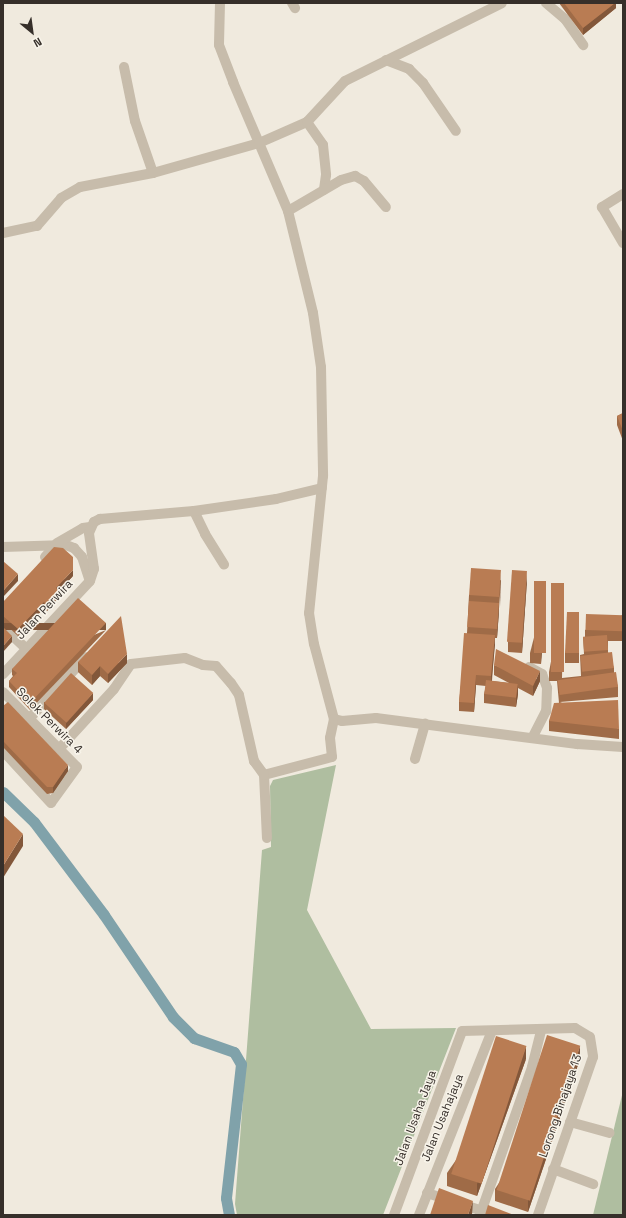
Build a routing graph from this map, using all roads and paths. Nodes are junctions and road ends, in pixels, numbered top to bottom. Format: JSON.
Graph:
{"nodes":[{"id":1,"x":220,"y":3,"type":"edge"},
{"id":2,"x":502,"y":3,"type":"edge"},
{"id":3,"x":546,"y":3,"type":"edge"},
{"id":4,"x":583,"y":45,"type":"dead end"},
{"id":5,"x":386,"y":60,"type":"junction"},
{"id":6,"x":124,"y":67,"type":"dead end"},
{"id":7,"x":307,"y":122,"type":"junction"},
{"id":8,"x":456,"y":131,"type":"dead end"},
{"id":9,"x":259,"y":143,"type":"junction"},
{"id":10,"x":153,"y":173,"type":"junction"},
{"id":11,"x":324,"y":190,"type":"junction"},
{"id":12,"x":623,"y":194,"type":"edge"},
{"id":13,"x":386,"y":207,"type":"dead end"},
{"id":14,"x":288,"y":211,"type":"junction"},
{"id":15,"x":3,"y":234,"type":"edge"},
{"id":16,"x":623,"y":243,"type":"edge"},
{"id":17,"x":322,"y":488,"type":"junction"},
{"id":18,"x":194,"y":511,"type":"junction"},
{"id":19,"x":90,"y":527,"type":"junction"},
{"id":20,"x":57,"y":543,"type":"junction"},
{"id":21,"x":3,"y":547,"type":"edge"},
{"id":22,"x":224,"y":564,"type":"dead end"},
{"id":23,"x":37,"y":565,"type":"edge"},
{"id":24,"x":90,"y":581,"type":"junction"},
{"id":25,"x":3,"y":627,"type":"edge"},
{"id":26,"x":27,"y":649,"type":"junction"},
{"id":27,"x":92,"y":650,"type":"edge"},
{"id":28,"x":522,"y":664,"type":"edge"},
{"id":29,"x":3,"y":674,"type":"edge"},
{"id":30,"x":3,"y":692,"type":"edge"},
{"id":31,"x":29,"y":719,"type":"junction"},
{"id":32,"x":334,"y":719,"type":"junction"},
{"id":33,"x":424,"y":723,"type":"junction"},
{"id":34,"x":533,"y":737,"type":"junction"},
{"id":35,"x":623,"y":747,"type":"edge"},
{"id":36,"x":59,"y":749,"type":"junction"},
{"id":37,"x":3,"y":751,"type":"edge"},
{"id":38,"x":415,"y":759,"type":"dead end"},
{"id":39,"x":264,"y":775,"type":"junction"},
{"id":40,"x":267,"y":838,"type":"dead end"},
{"id":41,"x":541,"y":1030,"type":"junction"},
{"id":42,"x":462,"y":1031,"type":"joint"},
{"id":43,"x":492,"y":1031,"type":"junction"},
{"id":44,"x":570,"y":1122,"type":"junction"},
{"id":45,"x":610,"y":1133,"type":"dead end"},
{"id":46,"x":554,"y":1169,"type":"junction"},
{"id":47,"x":593,"y":1184,"type":"dead end"},
{"id":48,"x":427,"y":1193,"type":"junction"},
{"id":49,"x":481,"y":1213,"type":"edge"},
{"id":50,"x":394,"y":1215,"type":"edge"},
{"id":51,"x":418,"y":1215,"type":"edge"},
{"id":52,"x":495,"y":1215,"type":"edge"},
{"id":53,"x":538,"y":1215,"type":"edge"}],
"edges":[{"from":1,"to":9,"type":"street"},
{"from":2,"to":5,"type":"street"},
{"from":3,"to":4,"type":"street"},
{"from":5,"to":7,"type":"street"},
{"from":5,"to":8,"type":"street"},
{"from":6,"to":10,"type":"street"},
{"from":7,"to":9,"type":"street"},
{"from":7,"to":11,"type":"street"},
{"from":9,"to":10,"type":"street"},
{"from":9,"to":14,"type":"street"},
{"from":10,"to":15,"type":"street"},
{"from":11,"to":13,"type":"street"},
{"from":11,"to":14,"type":"street"},
{"from":12,"to":16,"type":"street"},
{"from":14,"to":17,"type":"street"},
{"from":17,"to":18,"type":"street"},
{"from":17,"to":32,"type":"street"},
{"from":18,"to":19,"type":"street"},
{"from":18,"to":22,"type":"street"},
{"from":19,"to":20,"type":"street"},
{"from":19,"to":24,"type":"street"},
{"from":20,"to":21,"type":"street"},
{"from":20,"to":23,"type":"street"},
{"from":20,"to":24,"type":"street"},
{"from":24,"to":26,"type":"street","name":"Jalan Perwira"},
{"from":25,"to":26,"type":"street"},
{"from":26,"to":29,"type":"street","name":"Jalan Perwira"},
{"from":27,"to":31,"type":"street"},
{"from":28,"to":34,"type":"street"},
{"from":30,"to":31,"type":"street","name":"Solok Perwira 4"},
{"from":31,"to":36,"type":"street","name":"Solok Perwira 4"},
{"from":32,"to":33,"type":"street"},
{"from":32,"to":39,"type":"street"},
{"from":33,"to":34,"type":"street"},
{"from":33,"to":38,"type":"street"},
{"from":34,"to":35,"type":"street"},
{"from":36,"to":37,"type":"street","name":"Solok Perwira 4"},
{"from":36,"to":39,"type":"street"},
{"from":39,"to":40,"type":"street"},
{"from":41,"to":43,"type":"street","name":"Lorong Binajaya 13"},
{"from":41,"to":44,"type":"street","name":"Lorong Binajaya 13"},
{"from":41,"to":49,"type":"street"},
{"from":42,"to":43,"type":"street","name":"Lorong Binajaya 13"},
{"from":42,"to":50,"type":"street","name":"Jalan Usaha Jaya"},
{"from":43,"to":48,"type":"street","name":"Jalan Usahajaya"},
{"from":44,"to":45,"type":"street"},
{"from":44,"to":46,"type":"street","name":"Lorong Binajaya 13"},
{"from":46,"to":47,"type":"street"},
{"from":46,"to":53,"type":"street","name":"Lorong Binajaya 13"},
{"from":48,"to":49,"type":"street"},
{"from":48,"to":51,"type":"street","name":"Jalan Usahajaya"},
{"from":49,"to":52,"type":"street"}]}
